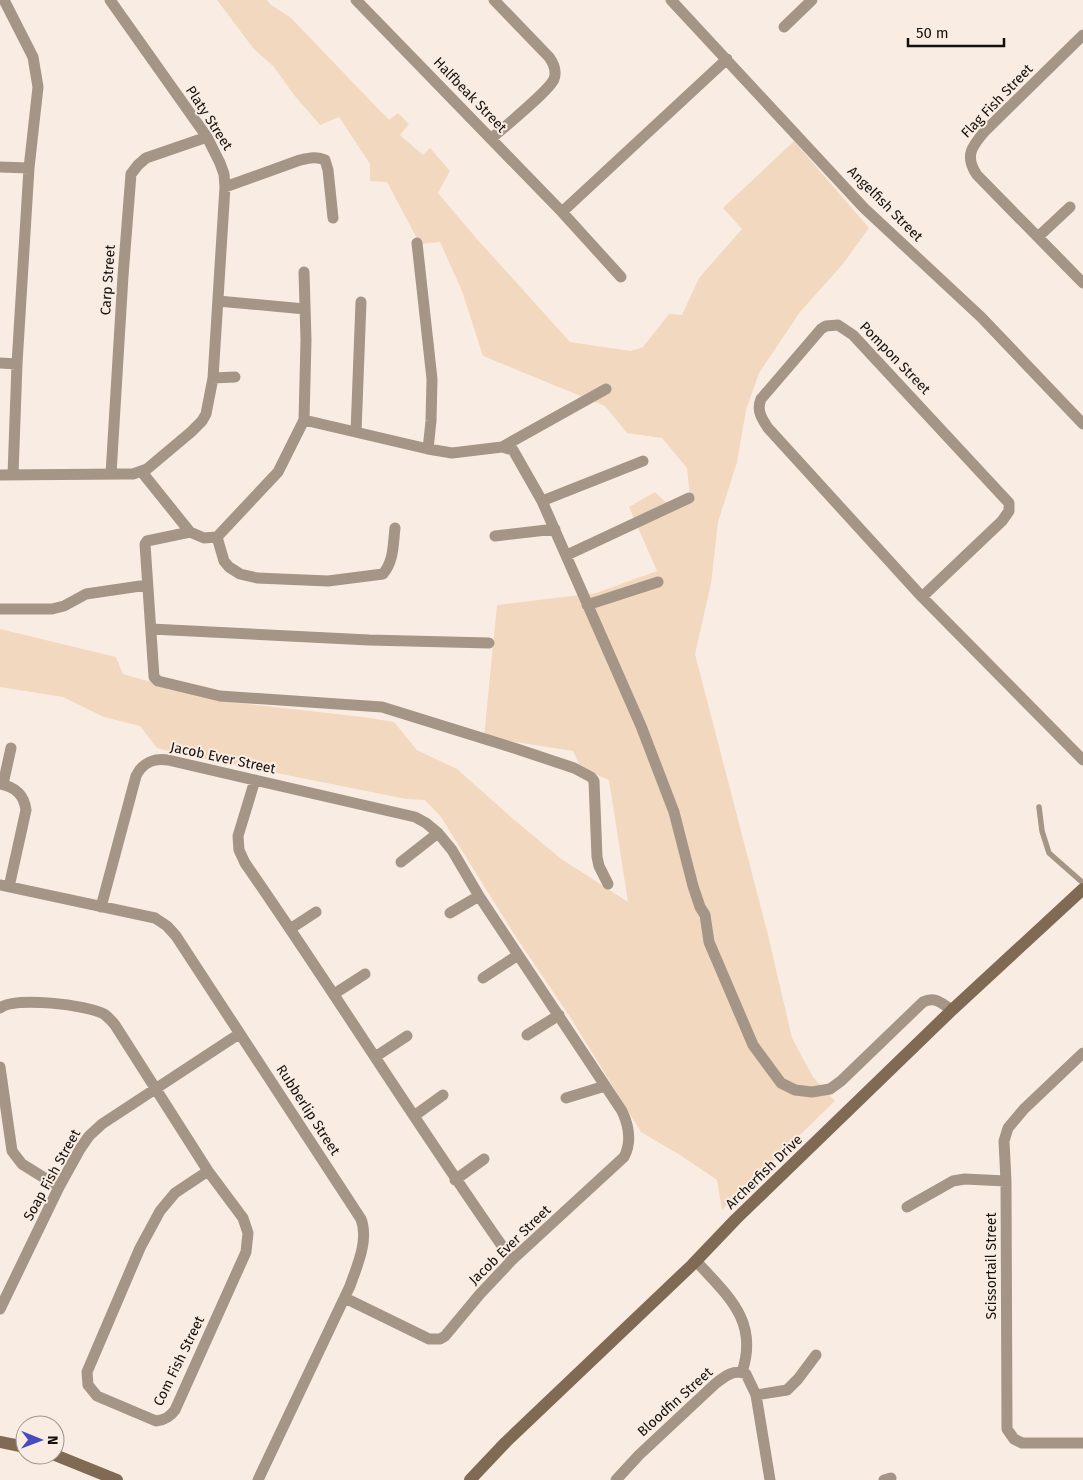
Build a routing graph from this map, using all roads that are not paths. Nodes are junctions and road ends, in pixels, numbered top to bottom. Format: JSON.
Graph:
{"nodes":[{"id":1,"x":4,"y":0,"type":"edge"},
{"id":2,"x":110,"y":0,"type":"edge"},
{"id":3,"x":356,"y":0,"type":"edge"},
{"id":4,"x":494,"y":0,"type":"edge"},
{"id":5,"x":671,"y":0,"type":"edge"},
{"id":6,"x":812,"y":0,"type":"edge"},
{"id":7,"x":784,"y":28,"type":"dead end"},
{"id":8,"x":1083,"y":35,"type":"edge"},
{"id":9,"x":726,"y":59,"type":"junction"},
{"id":10,"x":207,"y":137,"type":"junction"},
{"id":11,"x":492,"y":138,"type":"junction"},
{"id":12,"x":0,"y":167,"type":"edge"},
{"id":13,"x":29,"y":168,"type":"junction"},
{"id":14,"x":224,"y":188,"type":"junction"},
{"id":15,"x":1070,"y":207,"type":"dead end"},
{"id":16,"x":562,"y":212,"type":"junction"},
{"id":17,"x":333,"y":218,"type":"dead end"},
{"id":18,"x":1038,"y":236,"type":"junction"},
{"id":19,"x":417,"y":243,"type":"dead end"},
{"id":20,"x":304,"y":272,"type":"dead end"},
{"id":21,"x":621,"y":277,"type":"dead end"},
{"id":22,"x":1083,"y":283,"type":"edge"},
{"id":23,"x":218,"y":301,"type":"junction"},
{"id":24,"x":361,"y":302,"type":"dead end"},
{"id":25,"x":305,"y":309,"type":"junction"},
{"id":26,"x":0,"y":363,"type":"edge"},
{"id":27,"x":17,"y":364,"type":"junction"},
{"id":28,"x":235,"y":377,"type":"dead end"},
{"id":29,"x":213,"y":378,"type":"junction"},
{"id":30,"x":606,"y":389,"type":"dead end"},
{"id":31,"x":304,"y":420,"type":"junction"},
{"id":32,"x":1083,"y":424,"type":"edge"},
{"id":33,"x":356,"y":432,"type":"junction"},
{"id":34,"x":502,"y":447,"type":"junction"},
{"id":35,"x":428,"y":449,"type":"junction"},
{"id":36,"x":643,"y":461,"type":"dead end"},
{"id":37,"x":141,"y":471,"type":"junction"},
{"id":38,"x":111,"y":474,"type":"junction"},
{"id":39,"x":0,"y":475,"type":"edge"},
{"id":40,"x":13,"y":475,"type":"junction"},
{"id":41,"x":689,"y":498,"type":"dead end"},
{"id":42,"x":542,"y":501,"type":"junction"},
{"id":43,"x":395,"y":528,"type":"dead end"},
{"id":44,"x":555,"y":529,"type":"junction"},
{"id":45,"x":190,"y":532,"type":"junction"},
{"id":46,"x":495,"y":536,"type":"dead end"},
{"id":47,"x":217,"y":537,"type":"junction"},
{"id":48,"x":567,"y":555,"type":"junction"},
{"id":49,"x":658,"y":582,"type":"dead end"},
{"id":50,"x":147,"y":585,"type":"junction"},
{"id":51,"x":922,"y":597,"type":"junction"},
{"id":52,"x":588,"y":605,"type":"junction"},
{"id":53,"x":0,"y":609,"type":"edge"},
{"id":54,"x":151,"y":629,"type":"junction"},
{"id":55,"x":489,"y":643,"type":"dead end"},
{"id":56,"x":11,"y":748,"type":"dead end"},
{"id":57,"x":1083,"y":760,"type":"edge"},
{"id":58,"x":255,"y":780,"type":"junction"},
{"id":59,"x":2,"y":784,"type":"edge"},
{"id":60,"x":1039,"y":807,"type":"dead end"},
{"id":61,"x":438,"y":833,"type":"junction"},
{"id":62,"x":401,"y":862,"type":"dead end"},
{"id":63,"x":1083,"y":883,"type":"edge"},
{"id":64,"x":608,"y":884,"type":"dead end"},
{"id":65,"x":5,"y":886,"type":"edge"},
{"id":66,"x":1083,"y":889,"type":"edge"},
{"id":67,"x":478,"y":896,"type":"junction"},
{"id":68,"x":101,"y":907,"type":"junction"},
{"id":69,"x":316,"y":912,"type":"dead end"},
{"id":70,"x":450,"y":913,"type":"dead end"},
{"id":71,"x":290,"y":929,"type":"junction"},
{"id":72,"x":518,"y":955,"type":"junction"},
{"id":73,"x":365,"y":974,"type":"dead end"},
{"id":74,"x":484,"y":978,"type":"dead end"},
{"id":75,"x":334,"y":994,"type":"junction"},
{"id":76,"x":0,"y":1008,"type":"edge"},
{"id":77,"x":952,"y":1010,"type":"junction"},
{"id":78,"x":558,"y":1014,"type":"junction"},
{"id":79,"x":239,"y":1034,"type":"junction"},
{"id":80,"x":527,"y":1035,"type":"dead end"},
{"id":81,"x":407,"y":1036,"type":"dead end"},
{"id":82,"x":1083,"y":1053,"type":"edge"},
{"id":83,"x":375,"y":1057,"type":"junction"},
{"id":84,"x":0,"y":1067,"type":"edge"},
{"id":85,"x":605,"y":1086,"type":"junction"},
{"id":86,"x":155,"y":1088,"type":"junction"},
{"id":87,"x":442,"y":1095,"type":"dead end"},
{"id":88,"x":566,"y":1098,"type":"dead end"},
{"id":89,"x":414,"y":1116,"type":"junction"},
{"id":90,"x":484,"y":1159,"type":"dead end"},
{"id":91,"x":208,"y":1171,"type":"junction"},
{"id":92,"x":455,"y":1180,"type":"junction"},
{"id":93,"x":1006,"y":1180,"type":"junction"},
{"id":94,"x":59,"y":1187,"type":"junction"},
{"id":95,"x":907,"y":1207,"type":"dead end"},
{"id":96,"x":512,"y":1260,"type":"junction"},
{"id":97,"x":696,"y":1261,"type":"junction"},
{"id":98,"x":345,"y":1298,"type":"junction"},
{"id":99,"x":0,"y":1309,"type":"edge"},
{"id":100,"x":816,"y":1355,"type":"dead end"},
{"id":101,"x":742,"y":1372,"type":"junction"},
{"id":102,"x":756,"y":1395,"type":"junction"},
{"id":103,"x":0,"y":1442,"type":"edge"},
{"id":104,"x":1083,"y":1443,"type":"edge"},
{"id":105,"x":15,"y":1445,"type":"edge"},
{"id":106,"x":65,"y":1459,"type":"edge"},
{"id":107,"x":769,"y":1479,"type":"edge"},
{"id":108,"x":117,"y":1480,"type":"edge"},
{"id":109,"x":258,"y":1480,"type":"edge"},
{"id":110,"x":470,"y":1480,"type":"edge"},
{"id":111,"x":616,"y":1480,"type":"edge"}],
"edges":[{"from":1,"to":13,"type":"street"},
{"from":2,"to":10,"type":"street","name":"Platy Street"},
{"from":3,"to":11,"type":"street","name":"Halfbeak Street"},
{"from":4,"to":11,"type":"street"},
{"from":5,"to":9,"type":"street","name":"Angelfish Street"},
{"from":6,"to":7,"type":"street"},
{"from":8,"to":18,"type":"street","name":"Flag Fish Street"},
{"from":9,"to":16,"type":"street"},
{"from":9,"to":32,"type":"street","name":"Angelfish Street"},
{"from":10,"to":14,"type":"street","name":"Platy Street"},
{"from":10,"to":38,"type":"street","name":"Carp Street"},
{"from":11,"to":16,"type":"street","name":"Halfbeak Street"},
{"from":12,"to":13,"type":"street"},
{"from":13,"to":27,"type":"street"},
{"from":14,"to":17,"type":"street"},
{"from":14,"to":23,"type":"street","name":"Platy Street"},
{"from":15,"to":18,"type":"street"},
{"from":16,"to":21,"type":"street","name":"Halfbeak Street"},
{"from":18,"to":22,"type":"street","name":"Flag Fish Street"},
{"from":19,"to":35,"type":"street"},
{"from":20,"to":25,"type":"street"},
{"from":23,"to":25,"type":"street"},
{"from":23,"to":29,"type":"street","name":"Platy Street"},
{"from":24,"to":33,"type":"street"},
{"from":25,"to":31,"type":"street"},
{"from":26,"to":27,"type":"street"},
{"from":27,"to":40,"type":"street"},
{"from":28,"to":29,"type":"street"},
{"from":29,"to":37,"type":"street","name":"Platy Street"},
{"from":30,"to":34,"type":"street"},
{"from":31,"to":33,"type":"street"},
{"from":31,"to":47,"type":"street"},
{"from":33,"to":35,"type":"street"},
{"from":34,"to":35,"type":"street"},
{"from":34,"to":42,"type":"street"},
{"from":36,"to":42,"type":"street"},
{"from":37,"to":38,"type":"street","name":"Platy Street"},
{"from":37,"to":45,"type":"street"},
{"from":38,"to":40,"type":"street","name":"Platy Street"},
{"from":39,"to":40,"type":"street","name":"Platy Street"},
{"from":41,"to":48,"type":"street"},
{"from":42,"to":44,"type":"street"},
{"from":43,"to":47,"type":"street"},
{"from":44,"to":46,"type":"street"},
{"from":44,"to":48,"type":"street"},
{"from":45,"to":47,"type":"street"},
{"from":45,"to":50,"type":"street"},
{"from":48,"to":52,"type":"street"},
{"from":49,"to":52,"type":"street"},
{"from":50,"to":53,"type":"street"},
{"from":50,"to":54,"type":"street"},
{"from":51,"to":51,"type":"street","name":"Pompon Street"},
{"from":51,"to":57,"type":"street","name":"Pompon Street"},
{"from":52,"to":77,"type":"street"},
{"from":54,"to":55,"type":"street"},
{"from":54,"to":64,"type":"street"},
{"from":56,"to":59,"type":"street"},
{"from":58,"to":61,"type":"street","name":"Jacob Ever Street"},
{"from":58,"to":68,"type":"street","name":"Jacob Ever Street"},
{"from":58,"to":71,"type":"street"},
{"from":59,"to":65,"type":"street"},
{"from":60,"to":63,"type":"lane"},
{"from":61,"to":62,"type":"street"},
{"from":61,"to":67,"type":"street","name":"Jacob Ever Street"},
{"from":65,"to":68,"type":"street","name":"Rubberlip Street"},
{"from":66,"to":77,"type":"street","name":"Archerfish Drive"},
{"from":67,"to":70,"type":"street"},
{"from":67,"to":72,"type":"street","name":"Jacob Ever Street"},
{"from":68,"to":79,"type":"street","name":"Rubberlip Street"},
{"from":69,"to":71,"type":"street"},
{"from":71,"to":75,"type":"street"},
{"from":72,"to":74,"type":"street"},
{"from":72,"to":78,"type":"street","name":"Jacob Ever Street"},
{"from":73,"to":75,"type":"street"},
{"from":75,"to":83,"type":"street"},
{"from":76,"to":86,"type":"street","name":"Com Fish Street"},
{"from":77,"to":97,"type":"street","name":"Archerfish Drive"},
{"from":78,"to":80,"type":"street"},
{"from":78,"to":85,"type":"street","name":"Jacob Ever Street"},
{"from":79,"to":86,"type":"street","name":"Soap Fish Street"},
{"from":79,"to":98,"type":"street","name":"Rubberlip Street"},
{"from":81,"to":83,"type":"street"},
{"from":82,"to":93,"type":"street","name":"Scissortail Street"},
{"from":83,"to":89,"type":"street"},
{"from":84,"to":94,"type":"street"},
{"from":85,"to":88,"type":"street"},
{"from":85,"to":96,"type":"street","name":"Jacob Ever Street"},
{"from":86,"to":91,"type":"street","name":"Com Fish Street"},
{"from":86,"to":94,"type":"street","name":"Soap Fish Street"},
{"from":87,"to":89,"type":"street"},
{"from":89,"to":92,"type":"street"},
{"from":90,"to":92,"type":"street"},
{"from":91,"to":91,"type":"street","name":"Com Fish Street"},
{"from":92,"to":96,"type":"street"},
{"from":93,"to":95,"type":"street"},
{"from":93,"to":104,"type":"street","name":"Scissortail Street"},
{"from":94,"to":99,"type":"street","name":"Soap Fish Street"},
{"from":96,"to":98,"type":"street","name":"Jacob Ever Street"},
{"from":97,"to":101,"type":"street"},
{"from":97,"to":110,"type":"street","name":"Archerfish Drive"},
{"from":98,"to":109,"type":"street","name":"Rubberlip Street"},
{"from":100,"to":102,"type":"street"},
{"from":101,"to":102,"type":"street"},
{"from":101,"to":111,"type":"street","name":"Bloodfin Street"},
{"from":102,"to":107,"type":"street"},
{"from":103,"to":105,"type":"street"},
{"from":106,"to":108,"type":"street"}]}
